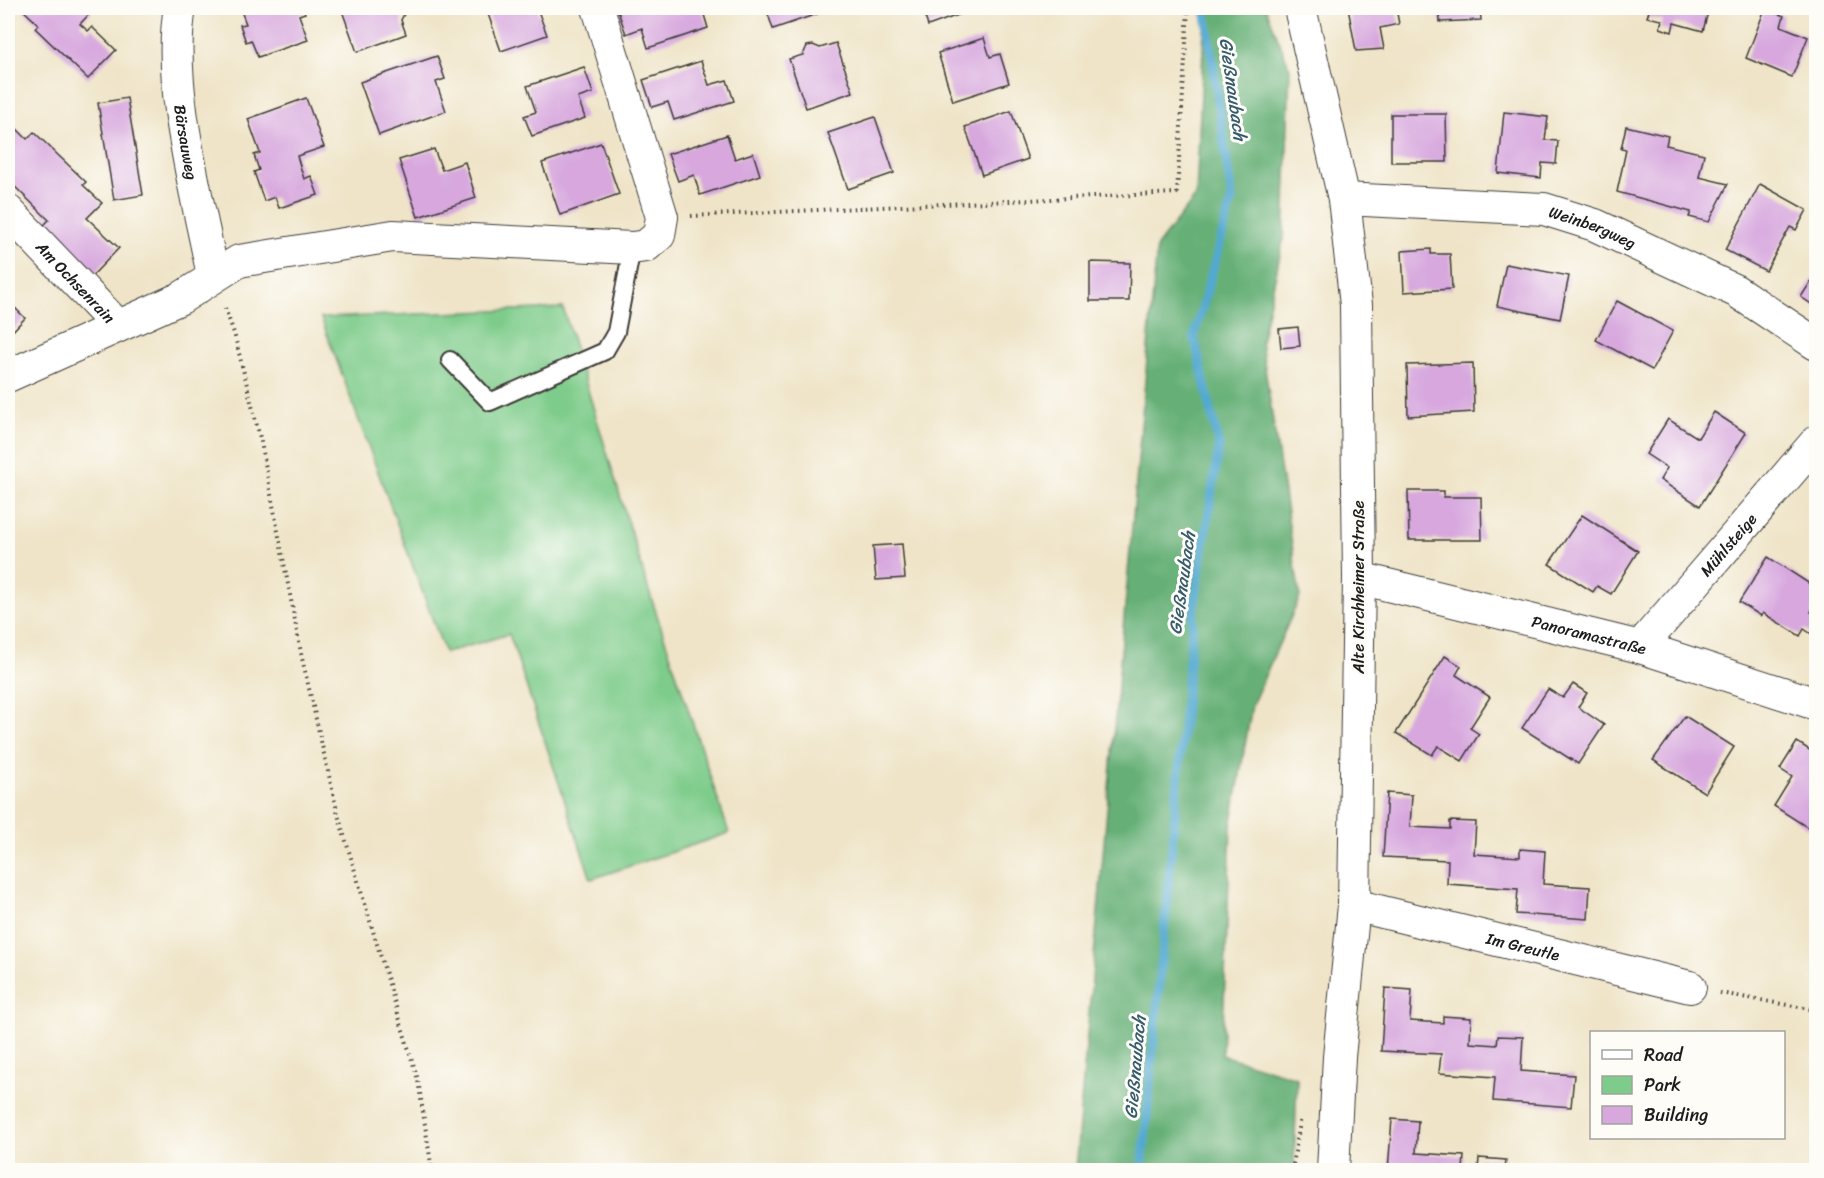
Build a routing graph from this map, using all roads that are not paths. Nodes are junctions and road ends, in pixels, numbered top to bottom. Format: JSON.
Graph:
{"nodes":[{"id":1,"x":180,"y":8,"type":"edge"},
{"id":2,"x":598,"y":8,"type":"edge"},
{"id":3,"x":1299,"y":8,"type":"edge"},
{"id":4,"x":1344,"y":199,"type":"junction"},
{"id":5,"x":8,"y":211,"type":"edge"},
{"id":6,"x":632,"y":248,"type":"junction"},
{"id":7,"x":213,"y":276,"type":"junction"},
{"id":8,"x":117,"y":325,"type":"junction"},
{"id":9,"x":1816,"y":344,"type":"edge"},
{"id":10,"x":450,"y":360,"type":"dead end"},
{"id":11,"x":8,"y":376,"type":"edge"},
{"id":12,"x":1816,"y":442,"type":"edge"},
{"id":13,"x":1359,"y":578,"type":"junction"},
{"id":14,"x":1640,"y":647,"type":"junction"},
{"id":15,"x":1816,"y":704,"type":"edge"},
{"id":16,"x":1354,"y":905,"type":"junction"},
{"id":17,"x":1690,"y":987,"type":"road end"},
{"id":18,"x":1333,"y":1170,"type":"edge"}],
"edges":[{"from":1,"to":7,"type":"street","name":"Bärsauweg"},
{"from":2,"to":6,"type":"street"},
{"from":3,"to":4,"type":"street","name":"Alte Kirchheimer Straße"},
{"from":4,"to":9,"type":"street","name":"Weinbergweg"},
{"from":4,"to":13,"type":"street","name":"Alte Kirchheimer Straße"},
{"from":5,"to":8,"type":"street","name":"Am Ochsenrain"},
{"from":6,"to":7,"type":"street","name":"Am Ochsenrain"},
{"from":6,"to":10,"type":"lane"},
{"from":7,"to":8,"type":"street","name":"Am Ochsenrain"},
{"from":8,"to":11,"type":"street","name":"Am Ochsenrain"},
{"from":12,"to":14,"type":"street","name":"Mühlsteige"},
{"from":13,"to":14,"type":"street","name":"Panoramastraße"},
{"from":13,"to":16,"type":"street","name":"Alte Kirchheimer Straße"},
{"from":14,"to":15,"type":"street","name":"Panoramastraße"},
{"from":16,"to":17,"type":"street","name":"Im Greutle"},
{"from":16,"to":18,"type":"street","name":"Alte Kirchheimer Straße"}]}
